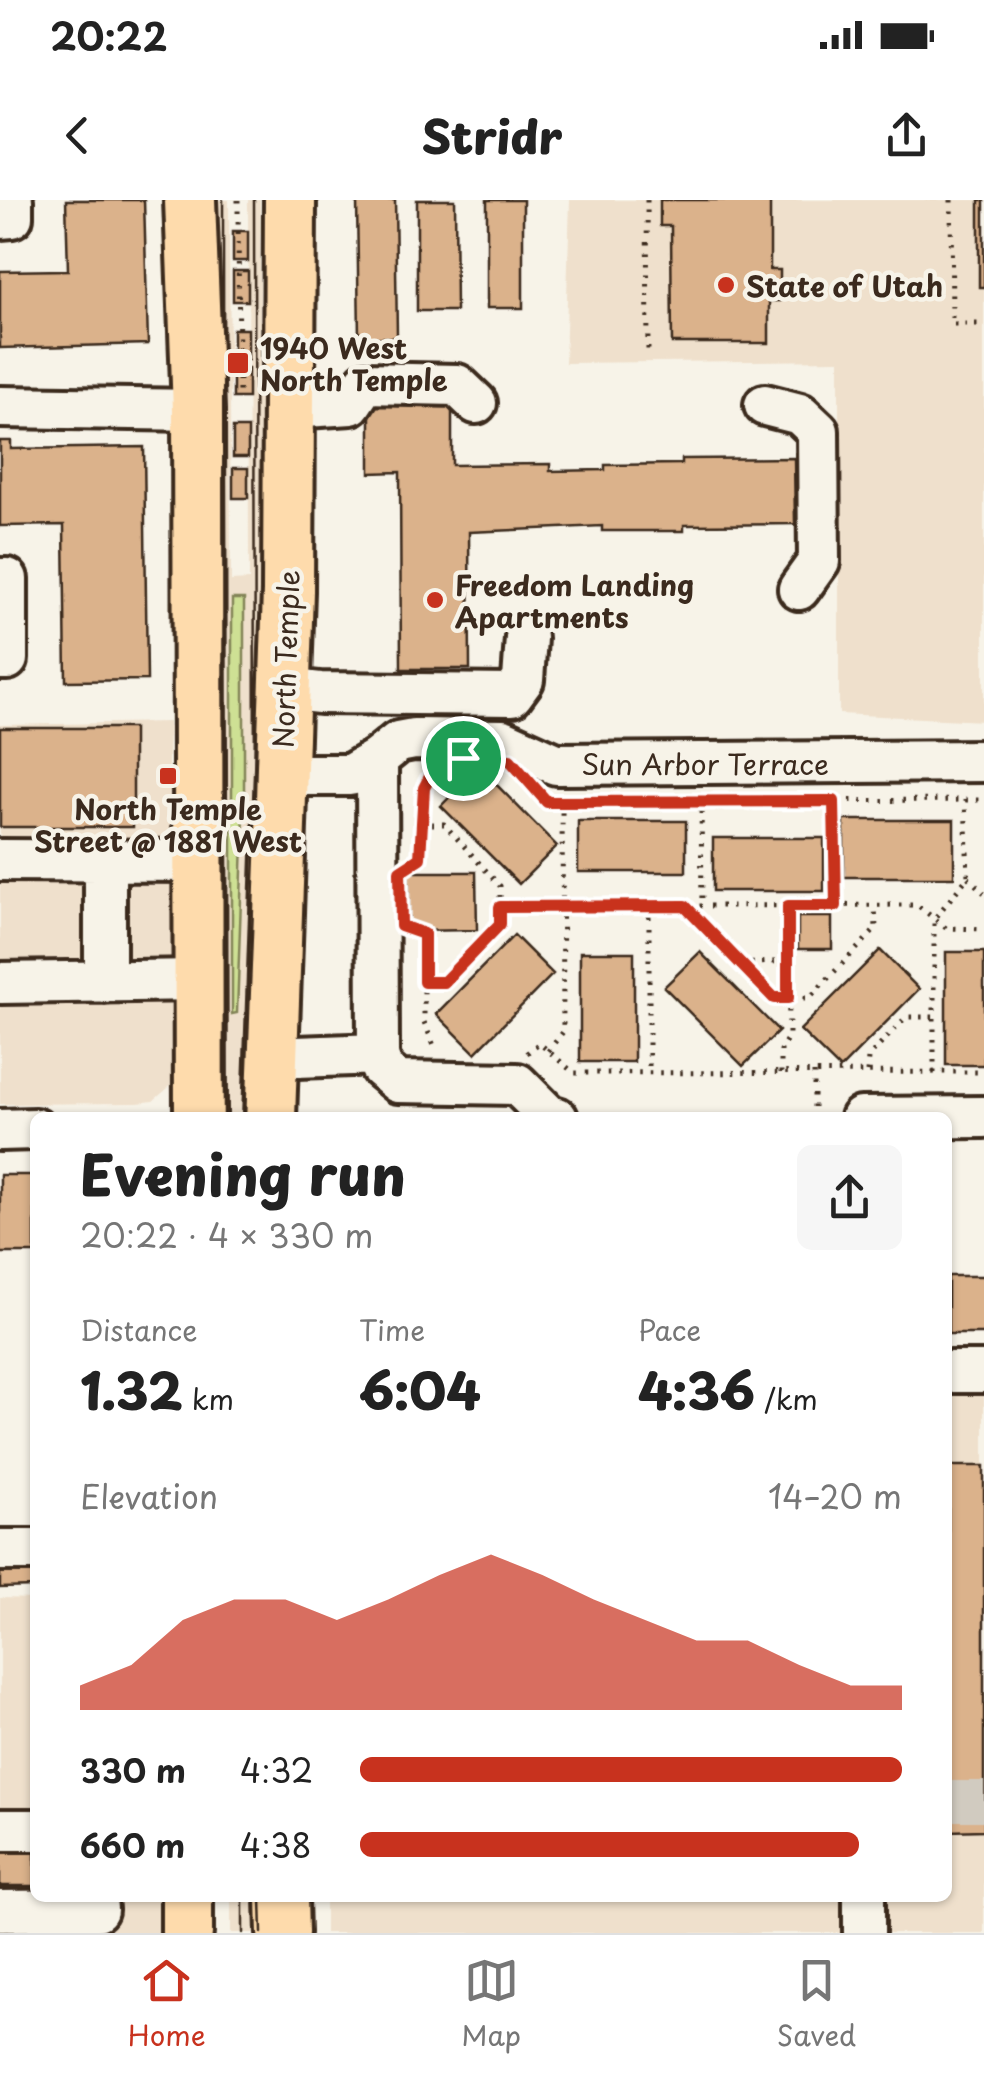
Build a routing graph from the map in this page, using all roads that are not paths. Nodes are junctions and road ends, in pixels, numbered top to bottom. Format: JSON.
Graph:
{"nodes":[{"id":1,"x":12,"y":200,"type":"edge"},
{"id":2,"x":190,"y":200,"type":"edge"},
{"id":3,"x":290,"y":200,"type":"edge"},
{"id":4,"x":0,"y":218,"type":"edge"},
{"id":5,"x":476,"y":403,"type":"dead end"},
{"id":6,"x":766,"y":405,"type":"dead end"},
{"id":7,"x":0,"y":407,"type":"edge"},
{"id":8,"x":290,"y":408,"type":"junction"},
{"id":9,"x":198,"y":410,"type":"junction"},
{"id":10,"x":0,"y":579,"type":"edge"},
{"id":11,"x":799,"y":589,"type":"dead end"},
{"id":12,"x":526,"y":638,"type":"dead end"},
{"id":13,"x":0,"y":659,"type":"edge"},
{"id":14,"x":284,"y":689,"type":"junction"},
{"id":15,"x":377,"y":758,"type":"junction"},
{"id":16,"x":984,"y":761,"type":"edge"},
{"id":17,"x":281,"y":775,"type":"junction"},
{"id":18,"x":0,"y":860,"type":"edge"},
{"id":19,"x":105,"y":861,"type":"junction"},
{"id":20,"x":200,"y":861,"type":"junction"},
{"id":21,"x":200,"y":980,"type":"junction"},
{"id":22,"x":105,"y":982,"type":"junction"},
{"id":23,"x":0,"y":983,"type":"edge"},
{"id":24,"x":378,"y":1054,"type":"junction"},
{"id":25,"x":270,"y":1058,"type":"junction"},
{"id":26,"x":200,"y":1112,"type":"edge"},
{"id":27,"x":270,"y":1112,"type":"edge"},
{"id":28,"x":545,"y":1112,"type":"edge"},
{"id":29,"x":952,"y":1117,"type":"edge"},
{"id":30,"x":984,"y":1117,"type":"edge"},
{"id":31,"x":0,"y":1130,"type":"edge"},
{"id":32,"x":30,"y":1130,"type":"edge"},
{"id":33,"x":952,"y":1372,"type":"edge"},
{"id":34,"x":984,"y":1372,"type":"edge"},
{"id":35,"x":0,"y":1550,"type":"edge"},
{"id":36,"x":30,"y":1550,"type":"edge"},
{"id":37,"x":0,"y":1830,"type":"edge"},
{"id":38,"x":30,"y":1830,"type":"edge"},
{"id":39,"x":96,"y":1902,"type":"edge"},
{"id":40,"x":187,"y":1902,"type":"edge"},
{"id":41,"x":282,"y":1902,"type":"edge"},
{"id":42,"x":864,"y":1902,"type":"edge"},
{"id":43,"x":0,"y":1911,"type":"edge"},
{"id":44,"x":187,"y":1933,"type":"edge"},
{"id":45,"x":283,"y":1933,"type":"edge"},
{"id":46,"x":864,"y":1933,"type":"edge"}],
"edges":[{"from":1,"to":4,"type":"street"},
{"from":2,"to":9,"type":"main road"},
{"from":3,"to":8,"type":"main road","name":"North Temple"},
{"from":5,"to":8,"type":"street"},
{"from":6,"to":11,"type":"street"},
{"from":7,"to":9,"type":"street"},
{"from":8,"to":14,"type":"main road","name":"North Temple"},
{"from":9,"to":20,"type":"main road"},
{"from":10,"to":13,"type":"street"},
{"from":12,"to":14,"type":"street"},
{"from":14,"to":17,"type":"main road","name":"North Temple"},
{"from":15,"to":16,"type":"street","name":"Sun Arbor Terrace"},
{"from":15,"to":17,"type":"street","name":"Sun Arbor Terrace"},
{"from":15,"to":24,"type":"street"},
{"from":17,"to":25,"type":"main road","name":"North Temple"},
{"from":18,"to":19,"type":"street"},
{"from":19,"to":20,"type":"street"},
{"from":19,"to":22,"type":"street"},
{"from":20,"to":21,"type":"main road"},
{"from":21,"to":22,"type":"street"},
{"from":21,"to":26,"type":"main road"},
{"from":22,"to":23,"type":"street"},
{"from":24,"to":25,"type":"street"},
{"from":24,"to":28,"type":"street"},
{"from":25,"to":27,"type":"main road","name":"North Temple"},
{"from":29,"to":30,"type":"street"},
{"from":31,"to":32,"type":"street"},
{"from":33,"to":34,"type":"street"},
{"from":35,"to":36,"type":"street"},
{"from":37,"to":38,"type":"street"},
{"from":39,"to":43,"type":"street"},
{"from":40,"to":44,"type":"main road"},
{"from":41,"to":45,"type":"main road"},
{"from":42,"to":46,"type":"street"}]}
